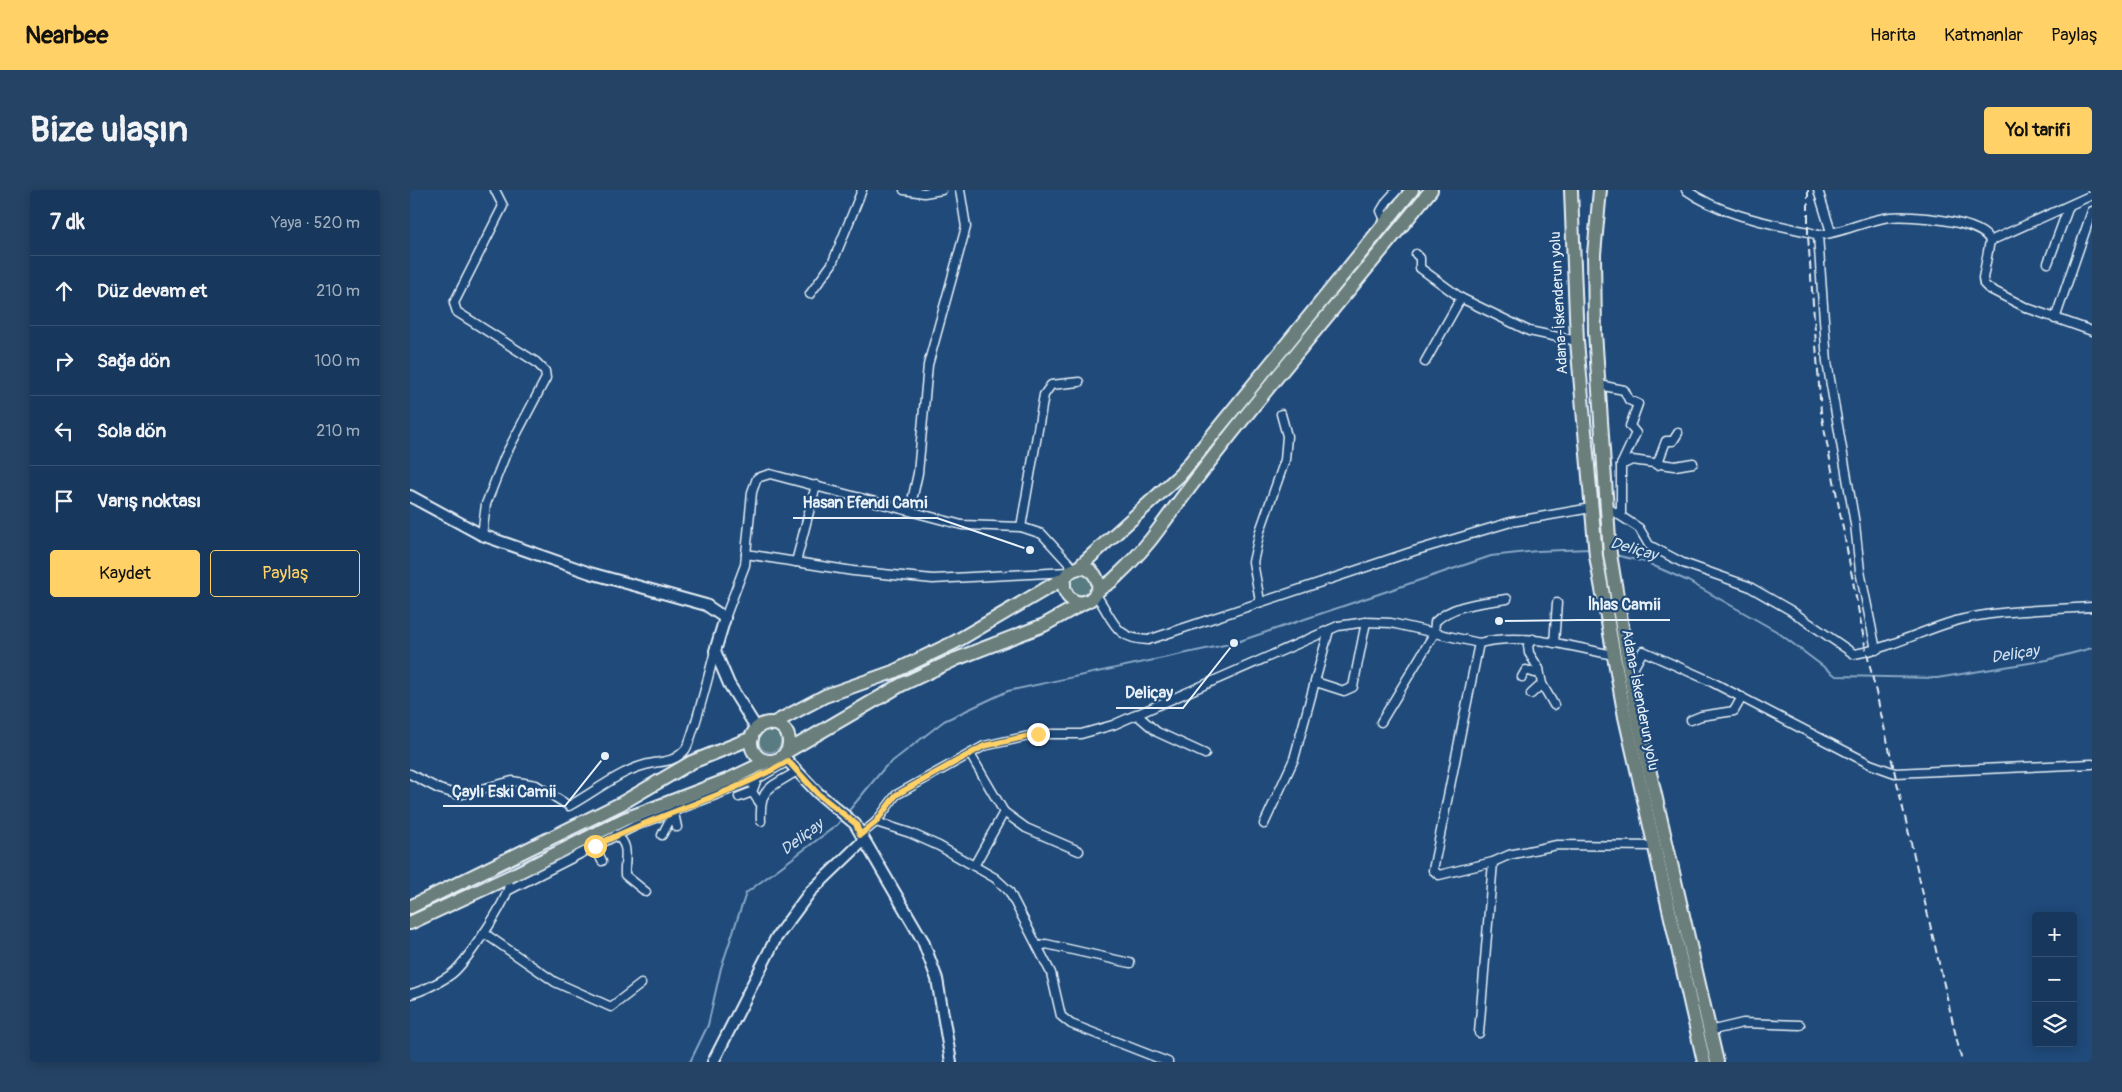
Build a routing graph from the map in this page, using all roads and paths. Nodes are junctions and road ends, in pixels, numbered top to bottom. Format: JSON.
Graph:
{"nodes":[{"id":1,"x":495,"y":190,"type":"edge"},
{"id":2,"x":862,"y":190,"type":"edge"},
{"id":3,"x":904,"y":190,"type":"edge"},
{"id":4,"x":942,"y":190,"type":"edge"},
{"id":5,"x":960,"y":190,"type":"edge"},
{"id":6,"x":1397,"y":190,"type":"edge"},
{"id":7,"x":1412,"y":190,"type":"edge"},
{"id":8,"x":1431,"y":190,"type":"edge"},
{"id":9,"x":1571,"y":190,"type":"edge"},
{"id":10,"x":1600,"y":190,"type":"edge"},
{"id":11,"x":1686,"y":190,"type":"edge"},
{"id":12,"x":1818,"y":190,"type":"edge"},
{"id":13,"x":2092,"y":195,"type":"edge"},
{"id":14,"x":2069,"y":206,"type":"junction"},
{"id":15,"x":2092,"y":211,"type":"edge"},
{"id":16,"x":1386,"y":222,"type":"junction"},
{"id":17,"x":1831,"y":232,"type":"junction"},
{"id":18,"x":1818,"y":235,"type":"junction"},
{"id":19,"x":1990,"y":241,"type":"junction"},
{"id":20,"x":1416,"y":254,"type":"dead end"},
{"id":21,"x":2048,"y":263,"type":"dead end"},
{"id":22,"x":810,"y":294,"type":"dead end"},
{"id":23,"x":1461,"y":298,"type":"junction"},
{"id":24,"x":2056,"y":319,"type":"junction"},
{"id":25,"x":2092,"y":331,"type":"edge"},
{"id":26,"x":1577,"y":341,"type":"junction"},
{"id":27,"x":1425,"y":362,"type":"dead end"},
{"id":28,"x":1078,"y":382,"type":"dead end"},
{"id":29,"x":1599,"y":385,"type":"junction"},
{"id":30,"x":1281,"y":414,"type":"dead end"},
{"id":31,"x":1678,"y":433,"type":"dead end"},
{"id":32,"x":1693,"y":463,"type":"dead end"},
{"id":33,"x":1621,"y":465,"type":"junction"},
{"id":34,"x":1657,"y":465,"type":"junction"},
{"id":35,"x":816,"y":485,"type":"junction"},
{"id":36,"x":410,"y":496,"type":"edge"},
{"id":37,"x":1605,"y":506,"type":"junction"},
{"id":38,"x":1591,"y":508,"type":"junction"},
{"id":39,"x":910,"y":510,"type":"junction"},
{"id":40,"x":1621,"y":515,"type":"junction"},
{"id":41,"x":1021,"y":528,"type":"junction"},
{"id":42,"x":482,"y":536,"type":"junction"},
{"id":43,"x":746,"y":554,"type":"junction"},
{"id":44,"x":796,"y":562,"type":"junction"},
{"id":45,"x":1072,"y":571,"type":"junction"},
{"id":46,"x":1608,"y":588,"type":"junction"},
{"id":47,"x":1093,"y":596,"type":"junction"},
{"id":48,"x":1507,"y":600,"type":"dead end"},
{"id":49,"x":1260,"y":601,"type":"junction"},
{"id":50,"x":1557,"y":604,"type":"dead end"},
{"id":51,"x":2092,"y":607,"type":"edge"},
{"id":52,"x":725,"y":618,"type":"junction"},
{"id":53,"x":1366,"y":622,"type":"junction"},
{"id":54,"x":1329,"y":630,"type":"junction"},
{"id":55,"x":1434,"y":634,"type":"junction"},
{"id":56,"x":1533,"y":639,"type":"junction"},
{"id":57,"x":1479,"y":643,"type":"junction"},
{"id":58,"x":1554,"y":643,"type":"junction"},
{"id":59,"x":1876,"y":650,"type":"junction"},
{"id":60,"x":715,"y":651,"type":"junction"},
{"id":61,"x":1613,"y":655,"type":"junction"},
{"id":62,"x":1538,"y":669,"type":"junction"},
{"id":63,"x":1630,"y":674,"type":"junction"},
{"id":64,"x":1522,"y":677,"type":"dead end"},
{"id":65,"x":1316,"y":682,"type":"junction"},
{"id":66,"x":1542,"y":684,"type":"junction"},
{"id":67,"x":1531,"y":694,"type":"dead end"},
{"id":68,"x":1742,"y":697,"type":"junction"},
{"id":69,"x":1554,"y":705,"type":"dead end"},
{"id":70,"x":1136,"y":714,"type":"junction"},
{"id":71,"x":1691,"y":720,"type":"dead end"},
{"id":72,"x":1381,"y":722,"type":"dead end"},
{"id":73,"x":772,"y":724,"type":"junction"},
{"id":74,"x":755,"y":733,"type":"junction"},
{"id":75,"x":970,"y":754,"type":"junction"},
{"id":76,"x":1205,"y":754,"type":"dead end"},
{"id":77,"x":786,"y":757,"type":"junction"},
{"id":78,"x":768,"y":761,"type":"junction"},
{"id":79,"x":2092,"y":764,"type":"edge"},
{"id":80,"x":797,"y":771,"type":"junction"},
{"id":81,"x":410,"y":774,"type":"edge"},
{"id":82,"x":756,"y":779,"type":"junction"},
{"id":83,"x":752,"y":792,"type":"junction"},
{"id":84,"x":739,"y":797,"type":"dead end"},
{"id":85,"x":760,"y":803,"type":"junction"},
{"id":86,"x":674,"y":812,"type":"junction"},
{"id":87,"x":1004,"y":812,"type":"junction"},
{"id":88,"x":761,"y":821,"type":"dead end"},
{"id":89,"x":876,"y":822,"type":"junction"},
{"id":90,"x":1264,"y":824,"type":"dead end"},
{"id":91,"x":677,"y":827,"type":"dead end"},
{"id":92,"x":616,"y":835,"type":"junction"},
{"id":93,"x":662,"y":836,"type":"dead end"},
{"id":94,"x":862,"y":838,"type":"junction"},
{"id":95,"x":595,"y":846,"type":"junction"},
{"id":96,"x":1655,"y":846,"type":"junction"},
{"id":97,"x":1079,"y":851,"type":"dead end"},
{"id":98,"x":602,"y":861,"type":"dead end"},
{"id":99,"x":1493,"y":862,"type":"junction"},
{"id":100,"x":974,"y":866,"type":"junction"},
{"id":101,"x":511,"y":876,"type":"junction"},
{"id":102,"x":509,"y":890,"type":"junction"},
{"id":103,"x":646,"y":892,"type":"dead end"},
{"id":104,"x":410,"y":907,"type":"edge"},
{"id":105,"x":410,"y":923,"type":"edge"},
{"id":106,"x":484,"y":933,"type":"junction"},
{"id":107,"x":1038,"y":947,"type":"junction"},
{"id":108,"x":1130,"y":963,"type":"dead end"},
{"id":109,"x":641,"y":984,"type":"dead end"},
{"id":110,"x":410,"y":994,"type":"edge"},
{"id":111,"x":1800,"y":1025,"type":"dead end"},
{"id":112,"x":1710,"y":1031,"type":"junction"},
{"id":113,"x":1479,"y":1033,"type":"dead end"},
{"id":114,"x":713,"y":1062,"type":"edge"},
{"id":115,"x":951,"y":1062,"type":"edge"},
{"id":116,"x":1168,"y":1062,"type":"edge"},
{"id":117,"x":1704,"y":1062,"type":"edge"},
{"id":118,"x":1716,"y":1062,"type":"edge"}],
"edges":[{"from":1,"to":42,"type":"street"},
{"from":2,"to":22,"type":"street"},
{"from":3,"to":4,"type":"street"},
{"from":5,"to":39,"type":"street"},
{"from":6,"to":16,"type":"street"},
{"from":7,"to":16,"type":"highway"},
{"from":8,"to":47,"type":"highway"},
{"from":9,"to":26,"type":"highway","name":"Adana-İskenderun yolu"},
{"from":10,"to":29,"type":"highway"},
{"from":11,"to":18,"type":"street"},
{"from":12,"to":17,"type":"street"},
{"from":13,"to":14,"type":"street"},
{"from":14,"to":19,"type":"street"},
{"from":14,"to":21,"type":"street"},
{"from":15,"to":24,"type":"street"},
{"from":16,"to":45,"type":"highway"},
{"from":17,"to":18,"type":"street"},
{"from":17,"to":19,"type":"street"},
{"from":18,"to":59,"type":"street"},
{"from":19,"to":24,"type":"street"},
{"from":20,"to":23,"type":"street"},
{"from":23,"to":26,"type":"street"},
{"from":23,"to":27,"type":"street"},
{"from":24,"to":25,"type":"street"},
{"from":26,"to":38,"type":"highway","name":"Adana-İskenderun yolu"},
{"from":28,"to":41,"type":"street"},
{"from":29,"to":33,"type":"street"},
{"from":29,"to":37,"type":"highway"},
{"from":30,"to":49,"type":"street"},
{"from":31,"to":34,"type":"street"},
{"from":32,"to":34,"type":"street"},
{"from":33,"to":34,"type":"street"},
{"from":33,"to":40,"type":"street"},
{"from":35,"to":39,"type":"street"},
{"from":35,"to":43,"type":"street"},
{"from":35,"to":44,"type":"street"},
{"from":36,"to":42,"type":"street"},
{"from":37,"to":40,"type":"street"},
{"from":37,"to":46,"type":"highway"},
{"from":38,"to":46,"type":"highway","name":"Adana-İskenderun yolu"},
{"from":38,"to":49,"type":"street"},
{"from":39,"to":41,"type":"street"},
{"from":40,"to":59,"type":"street"},
{"from":41,"to":45,"type":"street"},
{"from":42,"to":52,"type":"street"},
{"from":43,"to":44,"type":"street"},
{"from":43,"to":52,"type":"street"},
{"from":44,"to":45,"type":"street"},
{"from":45,"to":47,"type":"highway"},
{"from":45,"to":47,"type":"highway"},
{"from":45,"to":73,"type":"highway"},
{"from":46,"to":61,"type":"highway","name":"Adana-İskenderun yolu"},
{"from":46,"to":63,"type":"highway"},
{"from":47,"to":49,"type":"street"},
{"from":47,"to":77,"type":"highway"},
{"from":48,"to":55,"type":"street"},
{"from":50,"to":58,"type":"street"},
{"from":51,"to":59,"type":"street"},
{"from":52,"to":60,"type":"street"},
{"from":53,"to":54,"type":"street"},
{"from":53,"to":55,"type":"street"},
{"from":53,"to":65,"type":"street"},
{"from":54,"to":65,"type":"street"},
{"from":54,"to":70,"type":"street"},
{"from":55,"to":57,"type":"street"},
{"from":55,"to":72,"type":"street"},
{"from":56,"to":57,"type":"street"},
{"from":56,"to":58,"type":"street"},
{"from":56,"to":62,"type":"street"},
{"from":57,"to":99,"type":"street"},
{"from":58,"to":61,"type":"street"},
{"from":60,"to":74,"type":"street"},
{"from":60,"to":81,"type":"street"},
{"from":61,"to":96,"type":"highway","name":"Adana-İskenderun yolu"},
{"from":62,"to":64,"type":"street"},
{"from":62,"to":66,"type":"street"},
{"from":63,"to":68,"type":"street"},
{"from":63,"to":112,"type":"highway"},
{"from":65,"to":90,"type":"street"},
{"from":66,"to":67,"type":"street"},
{"from":66,"to":69,"type":"street"},
{"from":68,"to":71,"type":"street"},
{"from":68,"to":79,"type":"street"},
{"from":70,"to":75,"type":"street"},
{"from":70,"to":76,"type":"street"},
{"from":73,"to":74,"type":"highway"},
{"from":73,"to":77,"type":"highway"},
{"from":74,"to":78,"type":"highway"},
{"from":74,"to":104,"type":"highway"},
{"from":75,"to":87,"type":"street"},
{"from":75,"to":89,"type":"street"},
{"from":77,"to":78,"type":"highway"},
{"from":77,"to":80,"type":"street"},
{"from":77,"to":82,"type":"street"},
{"from":78,"to":101,"type":"highway"},
{"from":80,"to":85,"type":"street"},
{"from":80,"to":94,"type":"street"},
{"from":82,"to":83,"type":"street"},
{"from":82,"to":86,"type":"street"},
{"from":83,"to":84,"type":"street"},
{"from":83,"to":85,"type":"street"},
{"from":85,"to":88,"type":"street"},
{"from":86,"to":91,"type":"street"},
{"from":86,"to":92,"type":"street"},
{"from":86,"to":93,"type":"street"},
{"from":87,"to":97,"type":"street"},
{"from":87,"to":100,"type":"street"},
{"from":89,"to":94,"type":"street"},
{"from":89,"to":100,"type":"street"},
{"from":92,"to":95,"type":"street"},
{"from":92,"to":103,"type":"street"},
{"from":94,"to":114,"type":"street"},
{"from":94,"to":115,"type":"street"},
{"from":95,"to":98,"type":"street"},
{"from":95,"to":102,"type":"street"},
{"from":96,"to":99,"type":"street"},
{"from":96,"to":117,"type":"highway","name":"Adana-İskenderun yolu"},
{"from":99,"to":113,"type":"street"},
{"from":100,"to":107,"type":"street"},
{"from":101,"to":102,"type":"street"},
{"from":101,"to":105,"type":"highway"},
{"from":102,"to":106,"type":"street"},
{"from":106,"to":109,"type":"street"},
{"from":106,"to":110,"type":"street"},
{"from":107,"to":108,"type":"street"},
{"from":107,"to":116,"type":"street"},
{"from":111,"to":112,"type":"street"},
{"from":112,"to":118,"type":"highway"}]}
